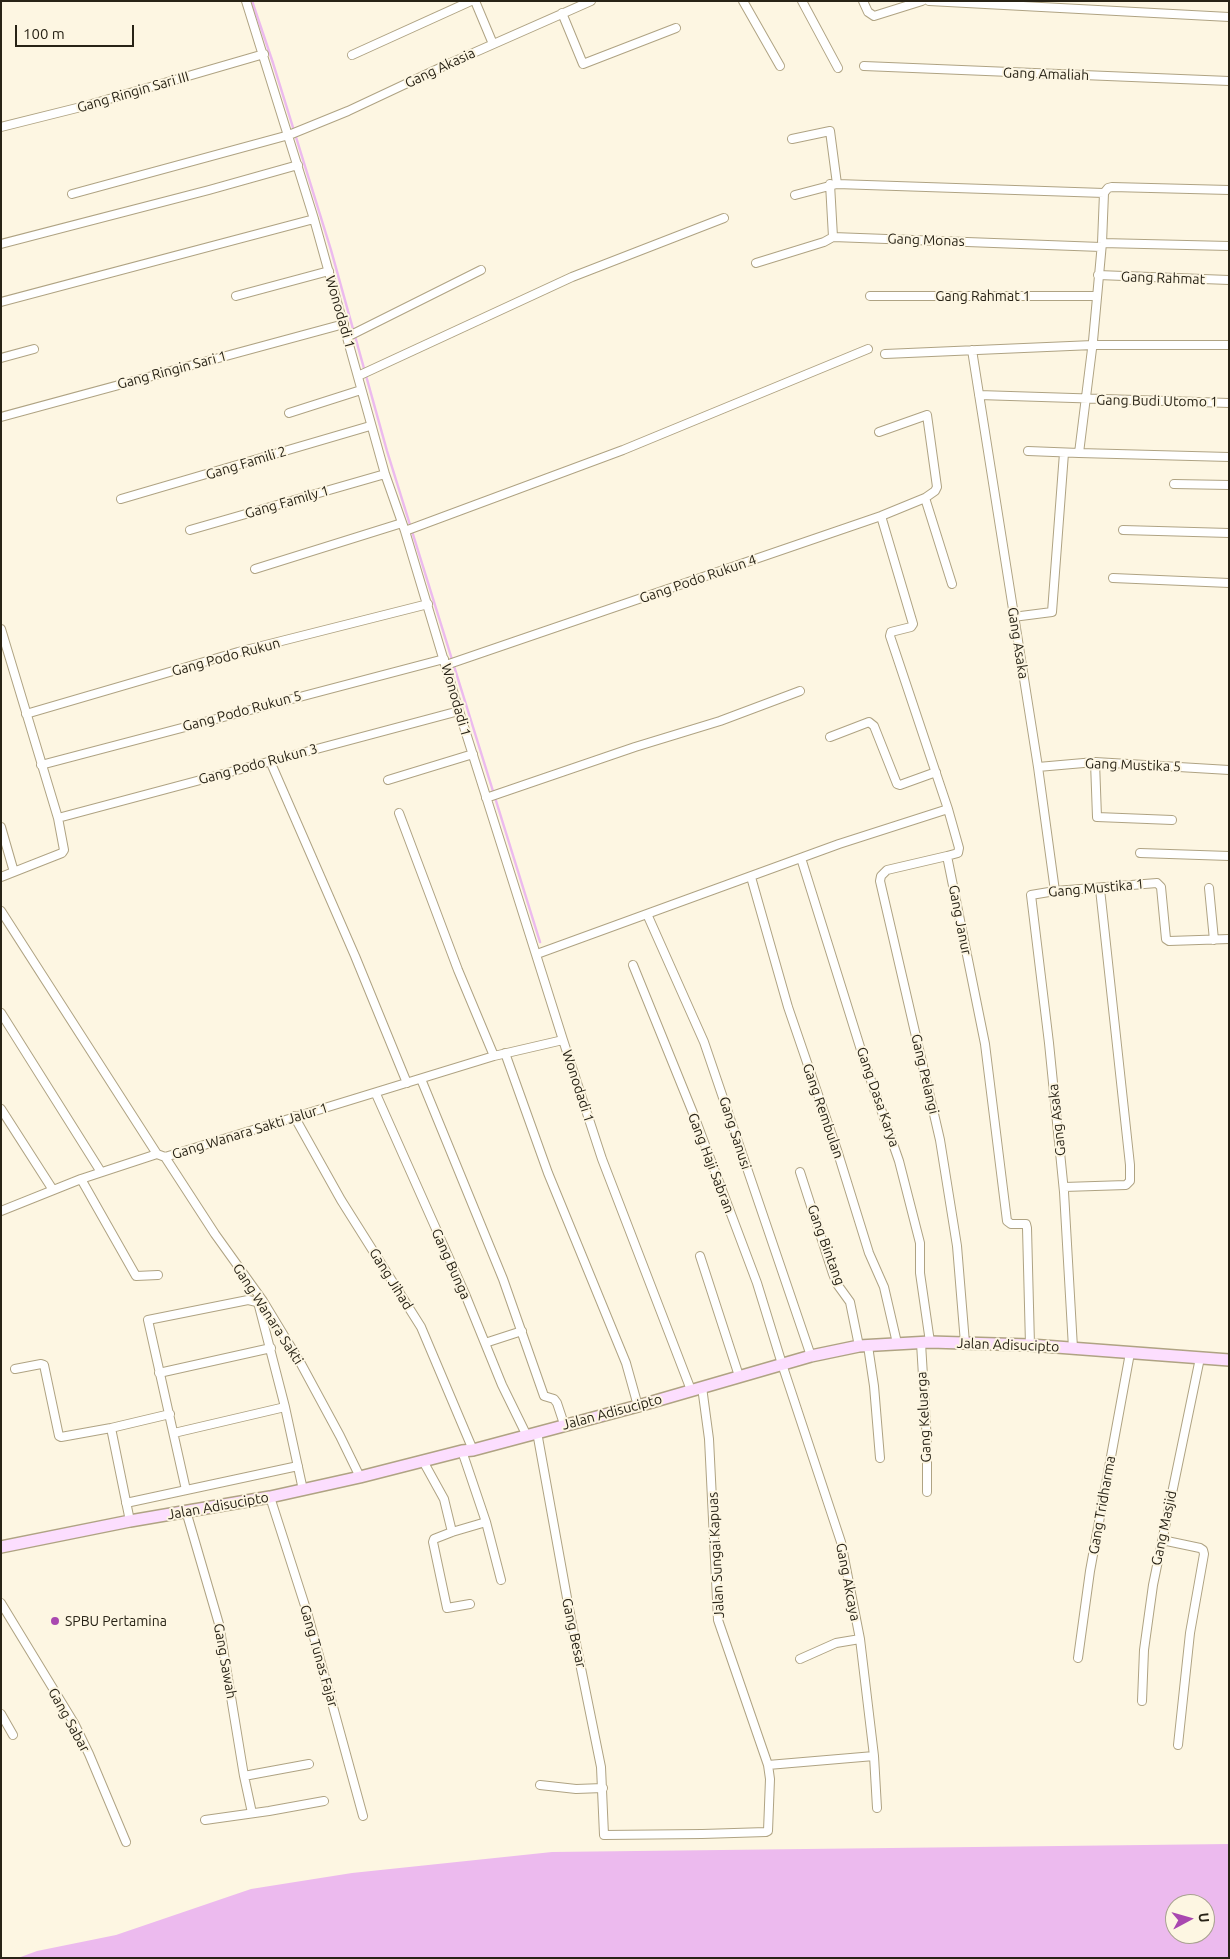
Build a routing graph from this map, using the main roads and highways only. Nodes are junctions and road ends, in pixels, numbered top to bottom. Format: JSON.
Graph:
{"nodes":[{"id":1,"x":1229,"y":1360,"type":"edge"},
{"id":2,"x":1,"y":1547,"type":"edge"}],
"edges":[{"from":1,"to":2,"type":"main road","name":"Jalan Adisucipto"}]}
